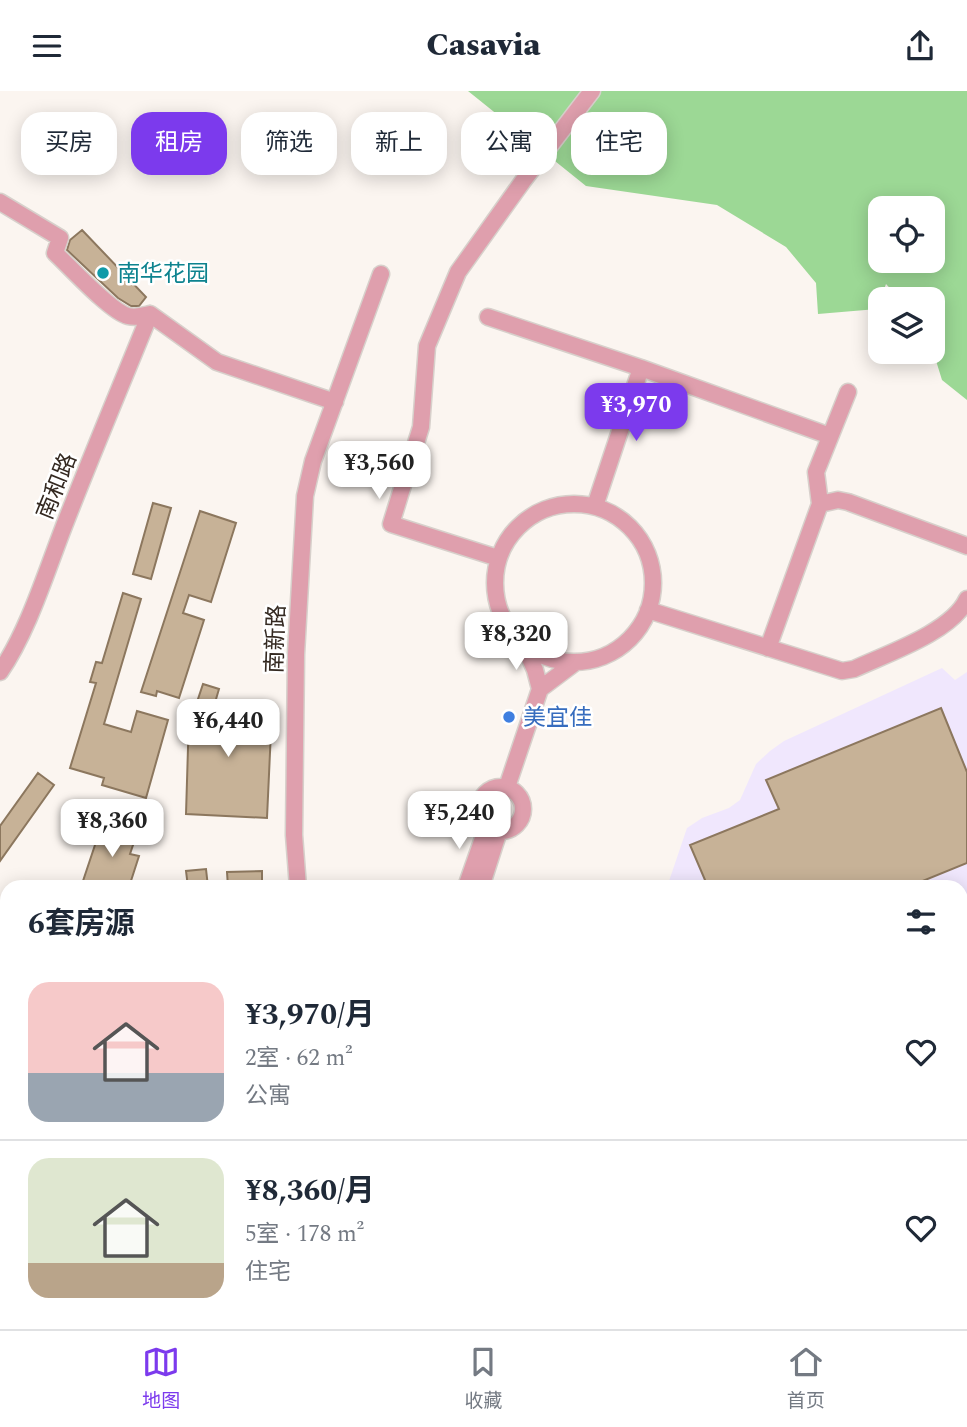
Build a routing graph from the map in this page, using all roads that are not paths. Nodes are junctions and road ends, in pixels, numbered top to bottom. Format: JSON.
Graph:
{"nodes":[{"id":1,"x":592,"y":91,"type":"edge"},
{"id":2,"x":0,"y":202,"type":"edge"},
{"id":3,"x":381,"y":274,"type":"dead end"},
{"id":4,"x":150,"y":314,"type":"junction"},
{"id":5,"x":488,"y":317,"type":"dead end"},
{"id":6,"x":641,"y":369,"type":"junction"},
{"id":7,"x":848,"y":393,"type":"dead end"},
{"id":8,"x":336,"y":400,"type":"junction"},
{"id":9,"x":830,"y":436,"type":"junction"},
{"id":10,"x":820,"y":504,"type":"junction"},
{"id":11,"x":596,"y":506,"type":"junction"},
{"id":12,"x":967,"y":546,"type":"edge"},
{"id":13,"x":498,"y":558,"type":"junction"},
{"id":14,"x":967,"y":599,"type":"edge"},
{"id":15,"x":648,"y":610,"type":"junction"},
{"id":16,"x":524,"y":644,"type":"junction"},
{"id":17,"x":768,"y":648,"type":"junction"},
{"id":18,"x":576,"y":662,"type":"junction"},
{"id":19,"x":0,"y":672,"type":"edge"},
{"id":20,"x":540,"y":689,"type":"junction"},
{"id":21,"x":507,"y":787,"type":"junction"},
{"id":22,"x":493,"y":829,"type":"junction"},
{"id":23,"x":297,"y":880,"type":"edge"},
{"id":24,"x":469,"y":880,"type":"edge"},
{"id":25,"x":482,"y":880,"type":"edge"}],
"edges":[{"from":1,"to":13,"type":"street"},
{"from":2,"to":4,"type":"street"},
{"from":3,"to":8,"type":"street","name":"南新路"},
{"from":4,"to":8,"type":"street"},
{"from":4,"to":19,"type":"street","name":"南和路"},
{"from":5,"to":6,"type":"street"},
{"from":6,"to":9,"type":"street"},
{"from":6,"to":11,"type":"street"},
{"from":7,"to":9,"type":"street"},
{"from":8,"to":23,"type":"street","name":"南新路"},
{"from":9,"to":10,"type":"street"},
{"from":10,"to":12,"type":"street"},
{"from":10,"to":17,"type":"street"},
{"from":11,"to":13,"type":"street"},
{"from":11,"to":15,"type":"street"},
{"from":13,"to":16,"type":"street"},
{"from":14,"to":17,"type":"street"},
{"from":15,"to":17,"type":"street"},
{"from":15,"to":18,"type":"street"},
{"from":16,"to":18,"type":"street"},
{"from":16,"to":20,"type":"street"},
{"from":18,"to":20,"type":"street"},
{"from":20,"to":21,"type":"street"},
{"from":21,"to":22,"type":"street"},
{"from":21,"to":22,"type":"street"},
{"from":22,"to":24,"type":"street"},
{"from":22,"to":25,"type":"street"}]}
